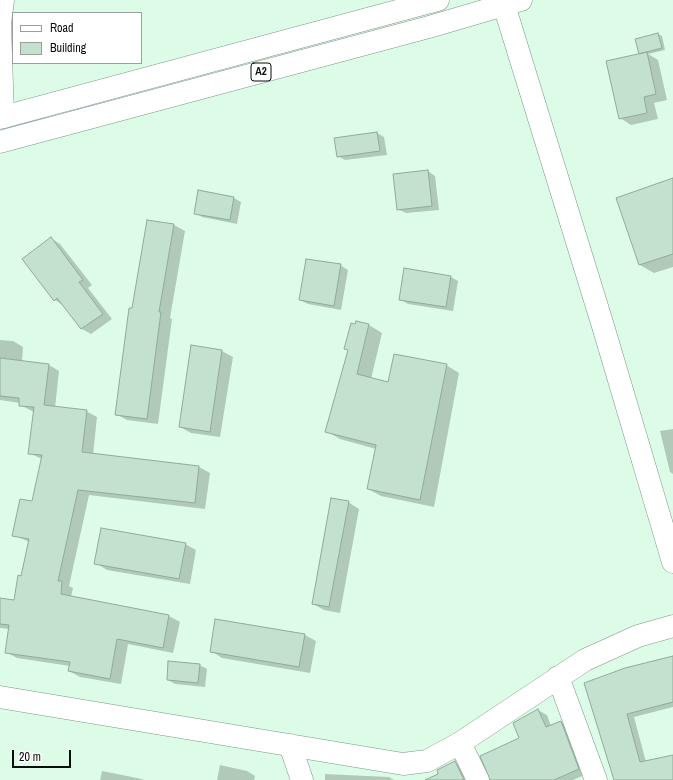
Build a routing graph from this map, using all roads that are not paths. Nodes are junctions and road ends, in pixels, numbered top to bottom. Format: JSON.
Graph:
{"nodes":[{"id":1,"x":3,"y":0,"type":"edge"},
{"id":2,"x":438,"y":0,"type":"edge"},
{"id":3,"x":512,"y":2,"type":"edge"},
{"id":4,"x":0,"y":24,"type":"edge"},
{"id":5,"x":2,"y":118,"type":"edge"},
{"id":6,"x":0,"y":142,"type":"edge"},
{"id":7,"x":673,"y":562,"type":"edge"},
{"id":8,"x":673,"y":626,"type":"edge"},
{"id":9,"x":558,"y":677,"type":"junction"},
{"id":10,"x":0,"y":697,"type":"edge"},
{"id":11,"x":460,"y":743,"type":"junction"},
{"id":12,"x":290,"y":745,"type":"junction"},
{"id":13,"x":302,"y":780,"type":"edge"},
{"id":14,"x":478,"y":780,"type":"edge"},
{"id":15,"x":596,"y":780,"type":"edge"}],
"edges":[{"from":1,"to":4,"type":"main road"},
{"from":2,"to":5,"type":"main road","number":"A2"},
{"from":3,"to":6,"type":"main road","number":"A2"},
{"from":3,"to":7,"type":"main road"},
{"from":4,"to":5,"type":"main road"},
{"from":8,"to":9,"type":"main road"},
{"from":9,"to":11,"type":"main road"},
{"from":9,"to":15,"type":"main road"},
{"from":10,"to":12,"type":"main road"},
{"from":11,"to":12,"type":"main road"},
{"from":11,"to":14,"type":"main road"},
{"from":12,"to":13,"type":"main road"}]}
